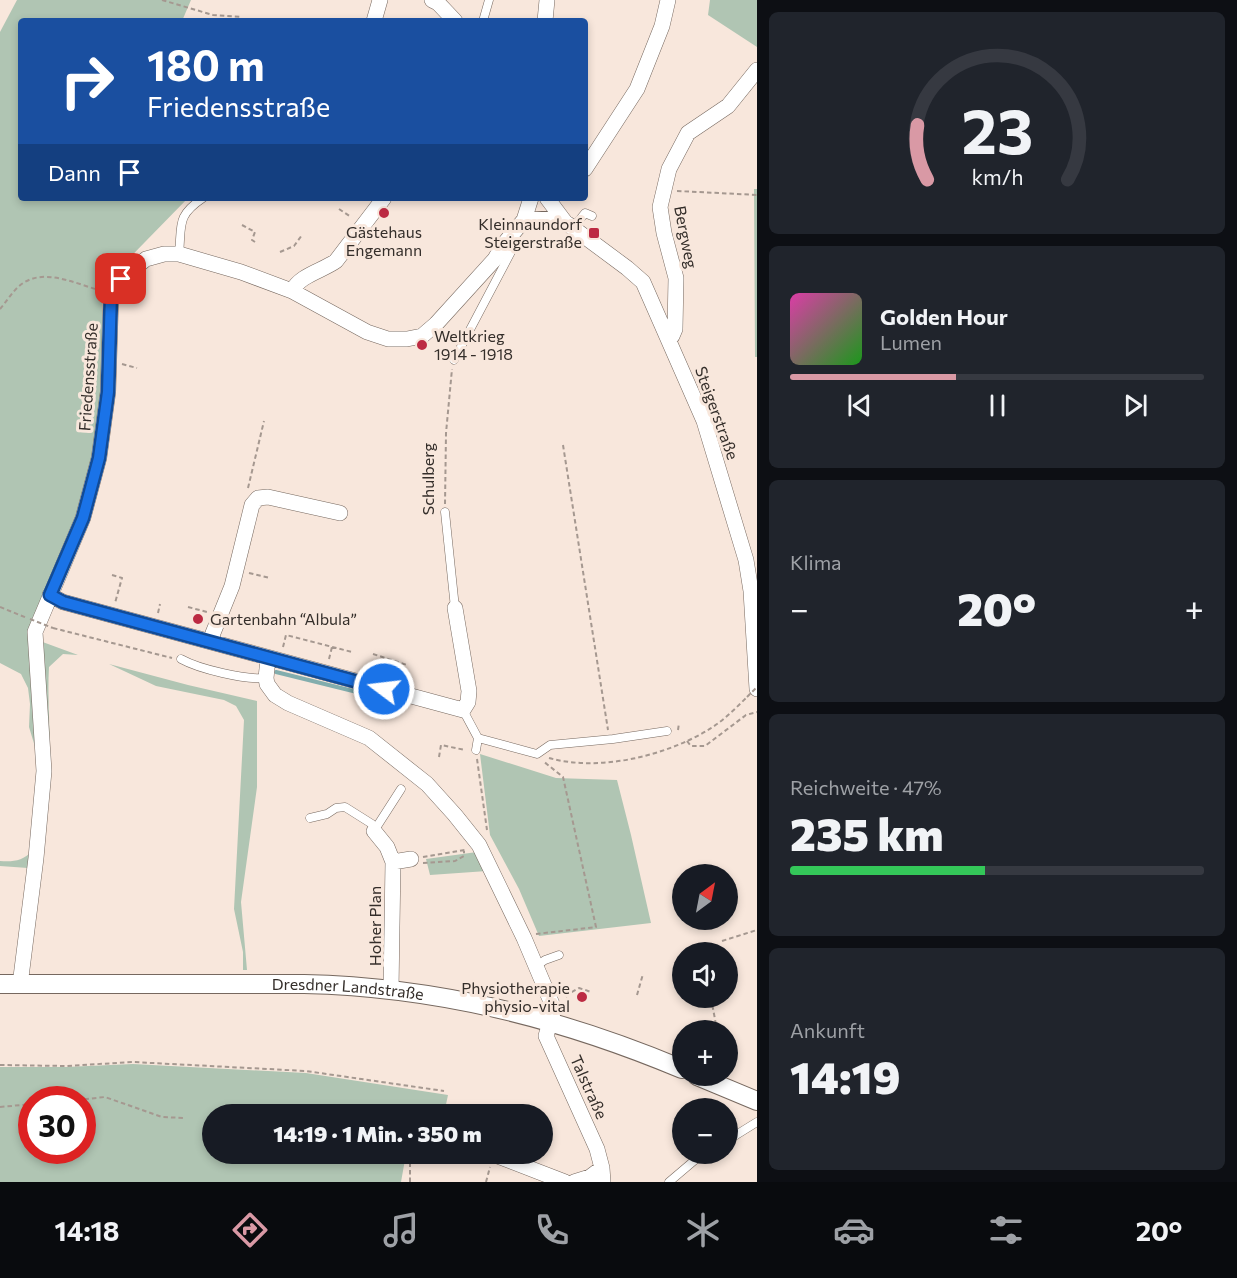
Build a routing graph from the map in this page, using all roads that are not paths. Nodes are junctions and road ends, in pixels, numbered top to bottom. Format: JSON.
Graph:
{"nodes":[{"id":1,"x":380,"y":0,"type":"edge"},
{"id":2,"x":432,"y":0,"type":"edge"},
{"id":3,"x":489,"y":0,"type":"edge"},
{"id":4,"x":547,"y":0,"type":"edge"},
{"id":5,"x":668,"y":0,"type":"edge"},
{"id":6,"x":375,"y":18,"type":"edge"},
{"id":7,"x":452,"y":18,"type":"edge"},
{"id":8,"x":484,"y":18,"type":"edge"},
{"id":9,"x":544,"y":18,"type":"edge"},
{"id":10,"x":757,"y":70,"type":"edge"},
{"id":11,"x":588,"y":164,"type":"edge"},
{"id":12,"x":199,"y":201,"type":"edge"},
{"id":13,"x":382,"y":201,"type":"edge"},
{"id":14,"x":530,"y":201,"type":"edge"},
{"id":15,"x":551,"y":201,"type":"edge"},
{"id":16,"x":592,"y":216,"type":"dead end"},
{"id":17,"x":567,"y":223,"type":"junction"},
{"id":18,"x":520,"y":225,"type":"junction"},
{"id":19,"x":179,"y":254,"type":"junction"},
{"id":20,"x":292,"y":291,"type":"junction"},
{"id":21,"x":668,"y":337,"type":"junction"},
{"id":22,"x":454,"y":360,"type":"road end"},
{"id":23,"x":445,"y":512,"type":"road end"},
{"id":24,"x":340,"y":513,"type":"dead end"},
{"id":25,"x":50,"y":595,"type":"junction"},
{"id":26,"x":456,"y":609,"type":"joint"},
{"id":27,"x":212,"y":642,"type":"junction"},
{"id":28,"x":181,"y":659,"type":"road end"},
{"id":29,"x":274,"y":660,"type":"junction"},
{"id":30,"x":266,"y":678,"type":"junction"},
{"id":31,"x":754,"y":691,"type":"edge"},
{"id":32,"x":463,"y":710,"type":"junction"},
{"id":33,"x":667,"y":731,"type":"dead end"},
{"id":34,"x":478,"y":738,"type":"junction"},
{"id":35,"x":475,"y":751,"type":"road end"},
{"id":36,"x":402,"y":789,"type":"dead end"},
{"id":37,"x":310,"y":818,"type":"dead end"},
{"id":38,"x":374,"y":831,"type":"junction"},
{"id":39,"x":418,"y":858,"type":"road end"},
{"id":40,"x":393,"y":862,"type":"junction"},
{"id":41,"x":559,"y":955,"type":"dead end"},
{"id":42,"x":541,"y":963,"type":"junction"},
{"id":43,"x":556,"y":964,"type":"dead end"},
{"id":44,"x":0,"y":984,"type":"edge"},
{"id":45,"x":20,"y":985,"type":"junction"},
{"id":46,"x":391,"y":990,"type":"junction"},
{"id":47,"x":552,"y":1015,"type":"junction"},
{"id":48,"x":672,"y":1065,"type":"edge"},
{"id":49,"x":721,"y":1086,"type":"edge"},
{"id":50,"x":757,"y":1101,"type":"edge"},
{"id":51,"x":757,"y":1122,"type":"edge"},
{"id":52,"x":738,"y":1134,"type":"edge"},
{"id":53,"x":518,"y":1164,"type":"edge"},
{"id":54,"x":690,"y":1164,"type":"edge"},
{"id":55,"x":603,"y":1175,"type":"edge"},
{"id":56,"x":565,"y":1182,"type":"edge"},
{"id":57,"x":574,"y":1182,"type":"edge"},
{"id":58,"x":669,"y":1182,"type":"edge"}],
"edges":[{"from":1,"to":6,"type":"street"},
{"from":2,"to":7,"type":"street"},
{"from":3,"to":8,"type":"lane"},
{"from":4,"to":9,"type":"street"},
{"from":5,"to":11,"type":"street"},
{"from":10,"to":21,"type":"street","name":"Bergweg"},
{"from":12,"to":19,"type":"lane"},
{"from":13,"to":20,"type":"street"},
{"from":14,"to":18,"type":"street"},
{"from":15,"to":17,"type":"street","name":"Steigerstraße"},
{"from":16,"to":17,"type":"lane"},
{"from":17,"to":18,"type":"street"},
{"from":17,"to":21,"type":"street","name":"Steigerstraße"},
{"from":18,"to":20,"type":"street"},
{"from":18,"to":22,"type":"lane"},
{"from":19,"to":20,"type":"street"},
{"from":19,"to":25,"type":"street","name":"Friedensstraße"},
{"from":21,"to":31,"type":"street","name":"Steigerstraße"},
{"from":23,"to":26,"type":"lane","name":"Schulberg"},
{"from":24,"to":27,"type":"street"},
{"from":25,"to":27,"type":"street"},
{"from":25,"to":45,"type":"street","name":"Friedensstraße"},
{"from":26,"to":32,"type":"street","name":"Schulberg"},
{"from":27,"to":29,"type":"street"},
{"from":28,"to":30,"type":"lane"},
{"from":29,"to":30,"type":"street"},
{"from":29,"to":32,"type":"street"},
{"from":30,"to":42,"type":"street","name":"Talstraße"},
{"from":32,"to":34,"type":"lane"},
{"from":33,"to":34,"type":"lane"},
{"from":34,"to":35,"type":"lane"},
{"from":36,"to":38,"type":"lane"},
{"from":37,"to":38,"type":"lane"},
{"from":38,"to":40,"type":"street"},
{"from":39,"to":40,"type":"street"},
{"from":40,"to":46,"type":"street","name":"Hoher Plan"},
{"from":41,"to":42,"type":"lane"},
{"from":42,"to":43,"type":"lane"},
{"from":42,"to":47,"type":"street","name":"Talstraße"},
{"from":44,"to":45,"type":"street","name":"Dresdner Landstraße"},
{"from":45,"to":46,"type":"street","name":"Dresdner Landstraße"},
{"from":46,"to":47,"type":"street","name":"Dresdner Landstraße"},
{"from":47,"to":48,"type":"street","name":"Dresdner Landstraße"},
{"from":47,"to":55,"type":"street","name":"Talstraße"},
{"from":49,"to":50,"type":"street"},
{"from":51,"to":52,"type":"lane"},
{"from":53,"to":56,"type":"street"},
{"from":54,"to":58,"type":"lane"},
{"from":55,"to":57,"type":"street","name":"Talstraße"}]}
